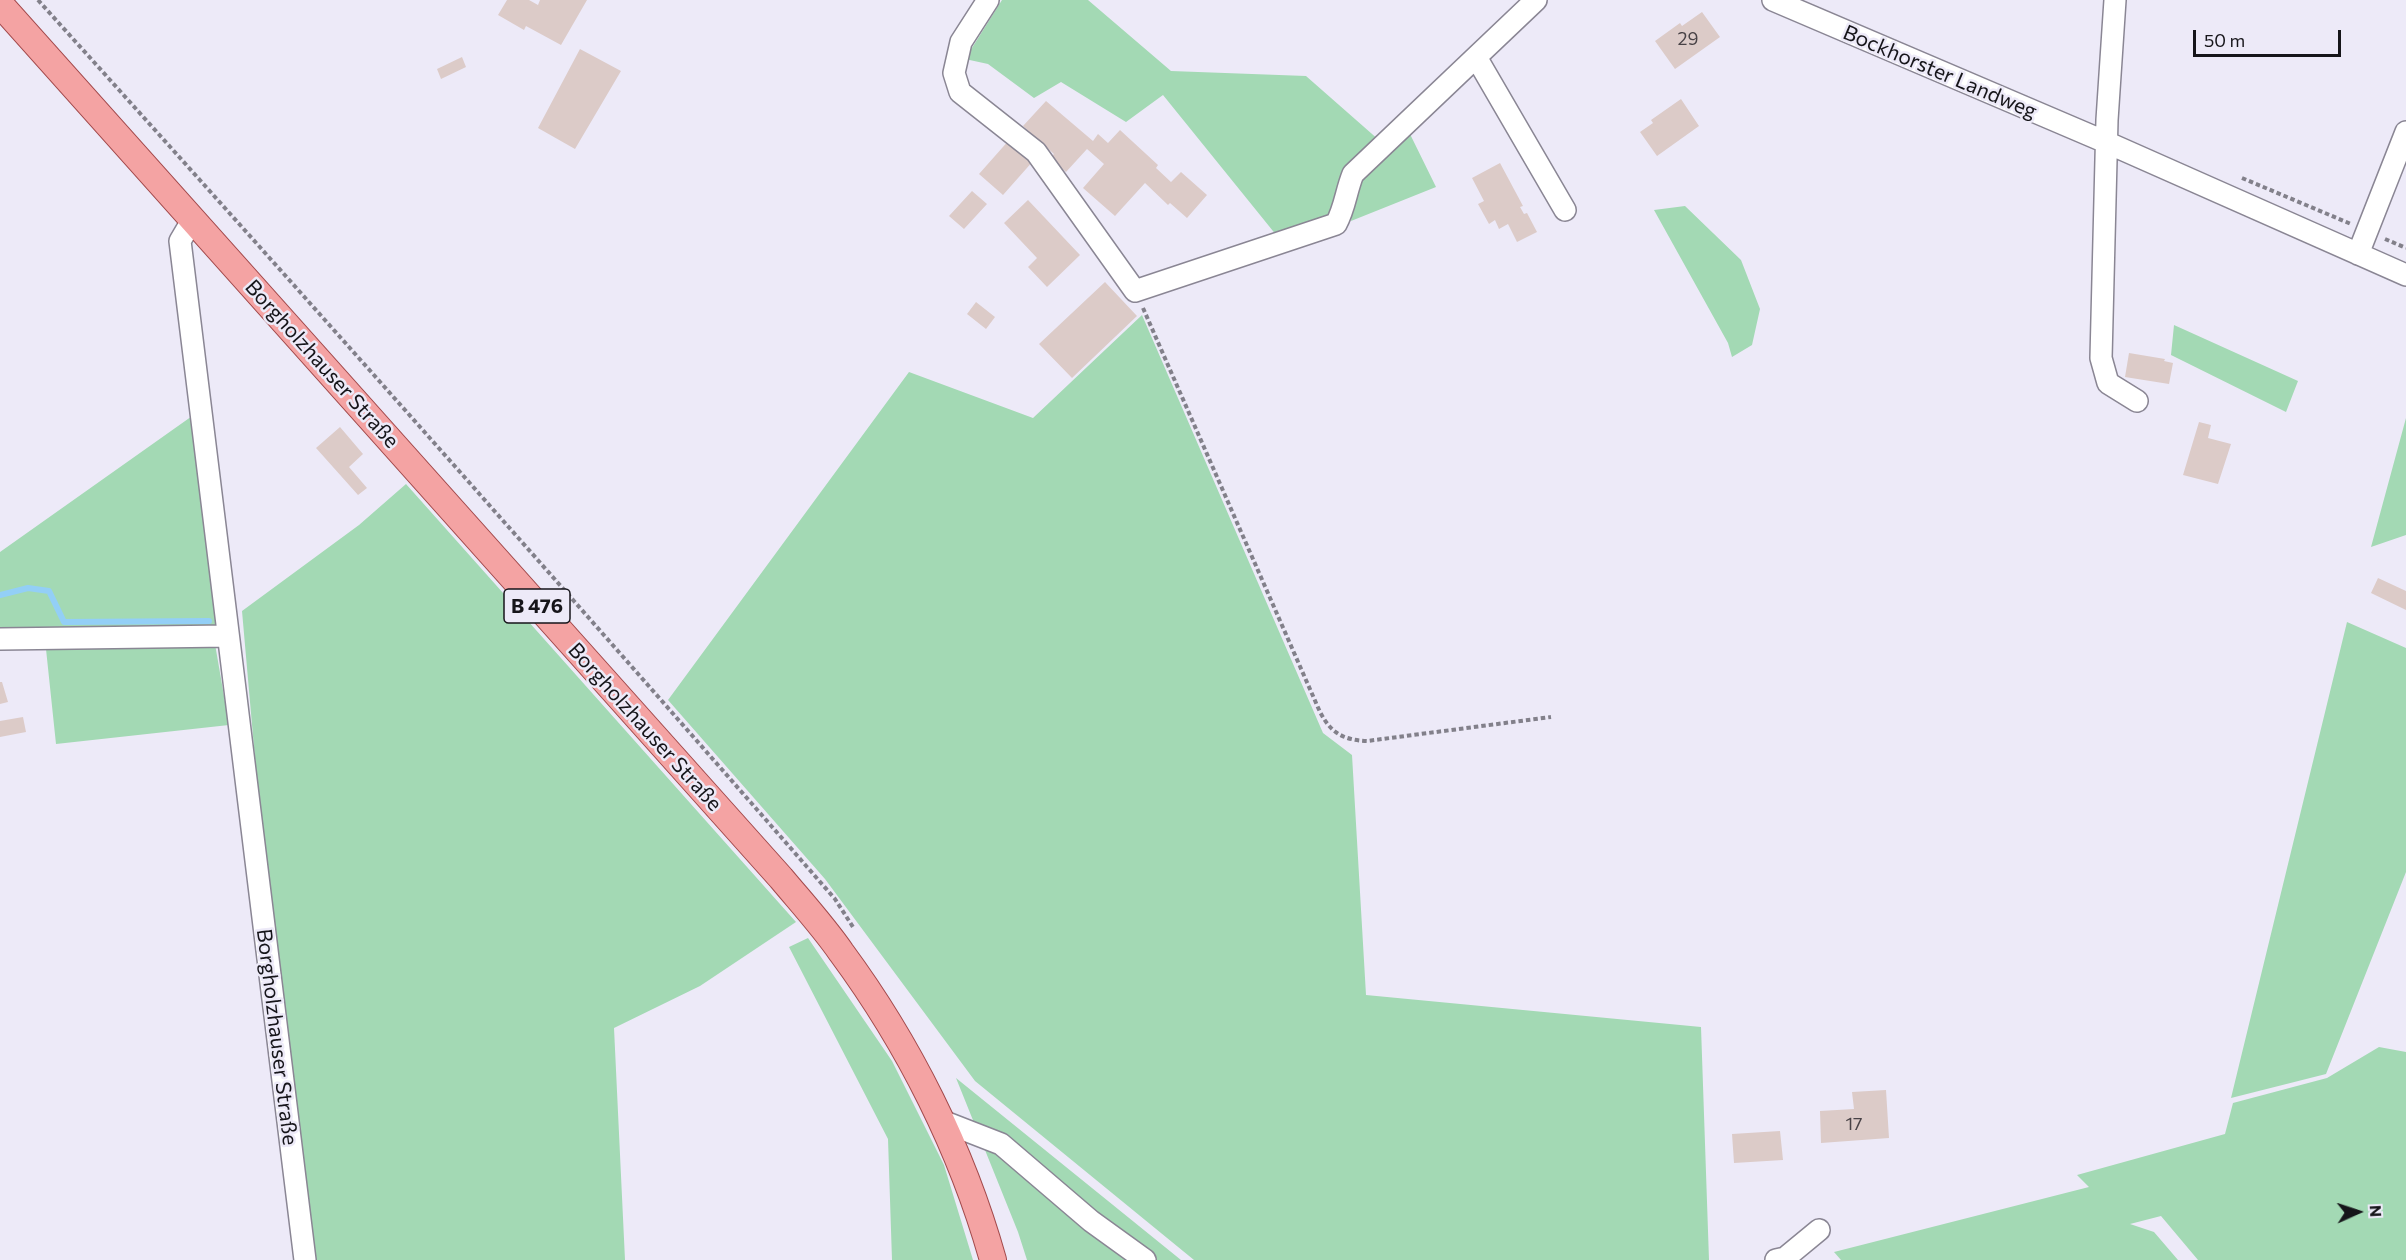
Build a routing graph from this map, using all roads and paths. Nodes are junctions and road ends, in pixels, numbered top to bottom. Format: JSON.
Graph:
{"nodes":[{"id":1,"x":988,"y":0,"type":"edge"},
{"id":2,"x":1536,"y":0,"type":"edge"},
{"id":3,"x":1773,"y":0,"type":"edge"},
{"id":4,"x":2115,"y":0,"type":"edge"},
{"id":5,"x":0,"y":4,"type":"edge"},
{"id":6,"x":1476,"y":57,"type":"junction"},
{"id":7,"x":2406,"y":132,"type":"edge"},
{"id":8,"x":2108,"y":143,"type":"junction"},
{"id":9,"x":1565,"y":210,"type":"dead end"},
{"id":10,"x":193,"y":219,"type":"junction"},
{"id":11,"x":2358,"y":254,"type":"junction"},
{"id":12,"x":2406,"y":275,"type":"edge"},
{"id":13,"x":1136,"y":291,"type":"junction"},
{"id":14,"x":2137,"y":401,"type":"dead end"},
{"id":15,"x":228,"y":636,"type":"junction"},
{"id":16,"x":0,"y":639,"type":"edge"},
{"id":17,"x":1551,"y":717,"type":"dead end"},
{"id":18,"x":942,"y":1121,"type":"junction"},
{"id":19,"x":1819,"y":1230,"type":"dead end"},
{"id":20,"x":305,"y":1260,"type":"edge"},
{"id":21,"x":993,"y":1260,"type":"edge"},
{"id":22,"x":1145,"y":1260,"type":"edge"},
{"id":23,"x":1776,"y":1260,"type":"edge"}],
"edges":[{"from":1,"to":13,"type":"street"},
{"from":2,"to":6,"type":"street"},
{"from":3,"to":8,"type":"street","name":"Bockhorster Landweg"},
{"from":4,"to":8,"type":"street"},
{"from":5,"to":10,"type":"main road","name":"Borgholzhauser Straße","number":"B 476"},
{"from":6,"to":9,"type":"street"},
{"from":6,"to":13,"type":"street"},
{"from":7,"to":11,"type":"street"},
{"from":8,"to":11,"type":"street","name":"Bockhorster Landweg"},
{"from":8,"to":14,"type":"street"},
{"from":10,"to":15,"type":"street","name":"Borgholzhauser Straße"},
{"from":10,"to":18,"type":"main road","name":"Borgholzhauser Straße","number":"B 476"},
{"from":11,"to":12,"type":"street","name":"Bockhorster Landweg"},
{"from":13,"to":17,"type":"path"},
{"from":15,"to":16,"type":"street"},
{"from":15,"to":20,"type":"street","name":"Borgholzhauser Straße"},
{"from":18,"to":21,"type":"main road","name":"Borgholzhauser Straße","number":"B 476"},
{"from":18,"to":22,"type":"street"},
{"from":19,"to":23,"type":"street"}]}
